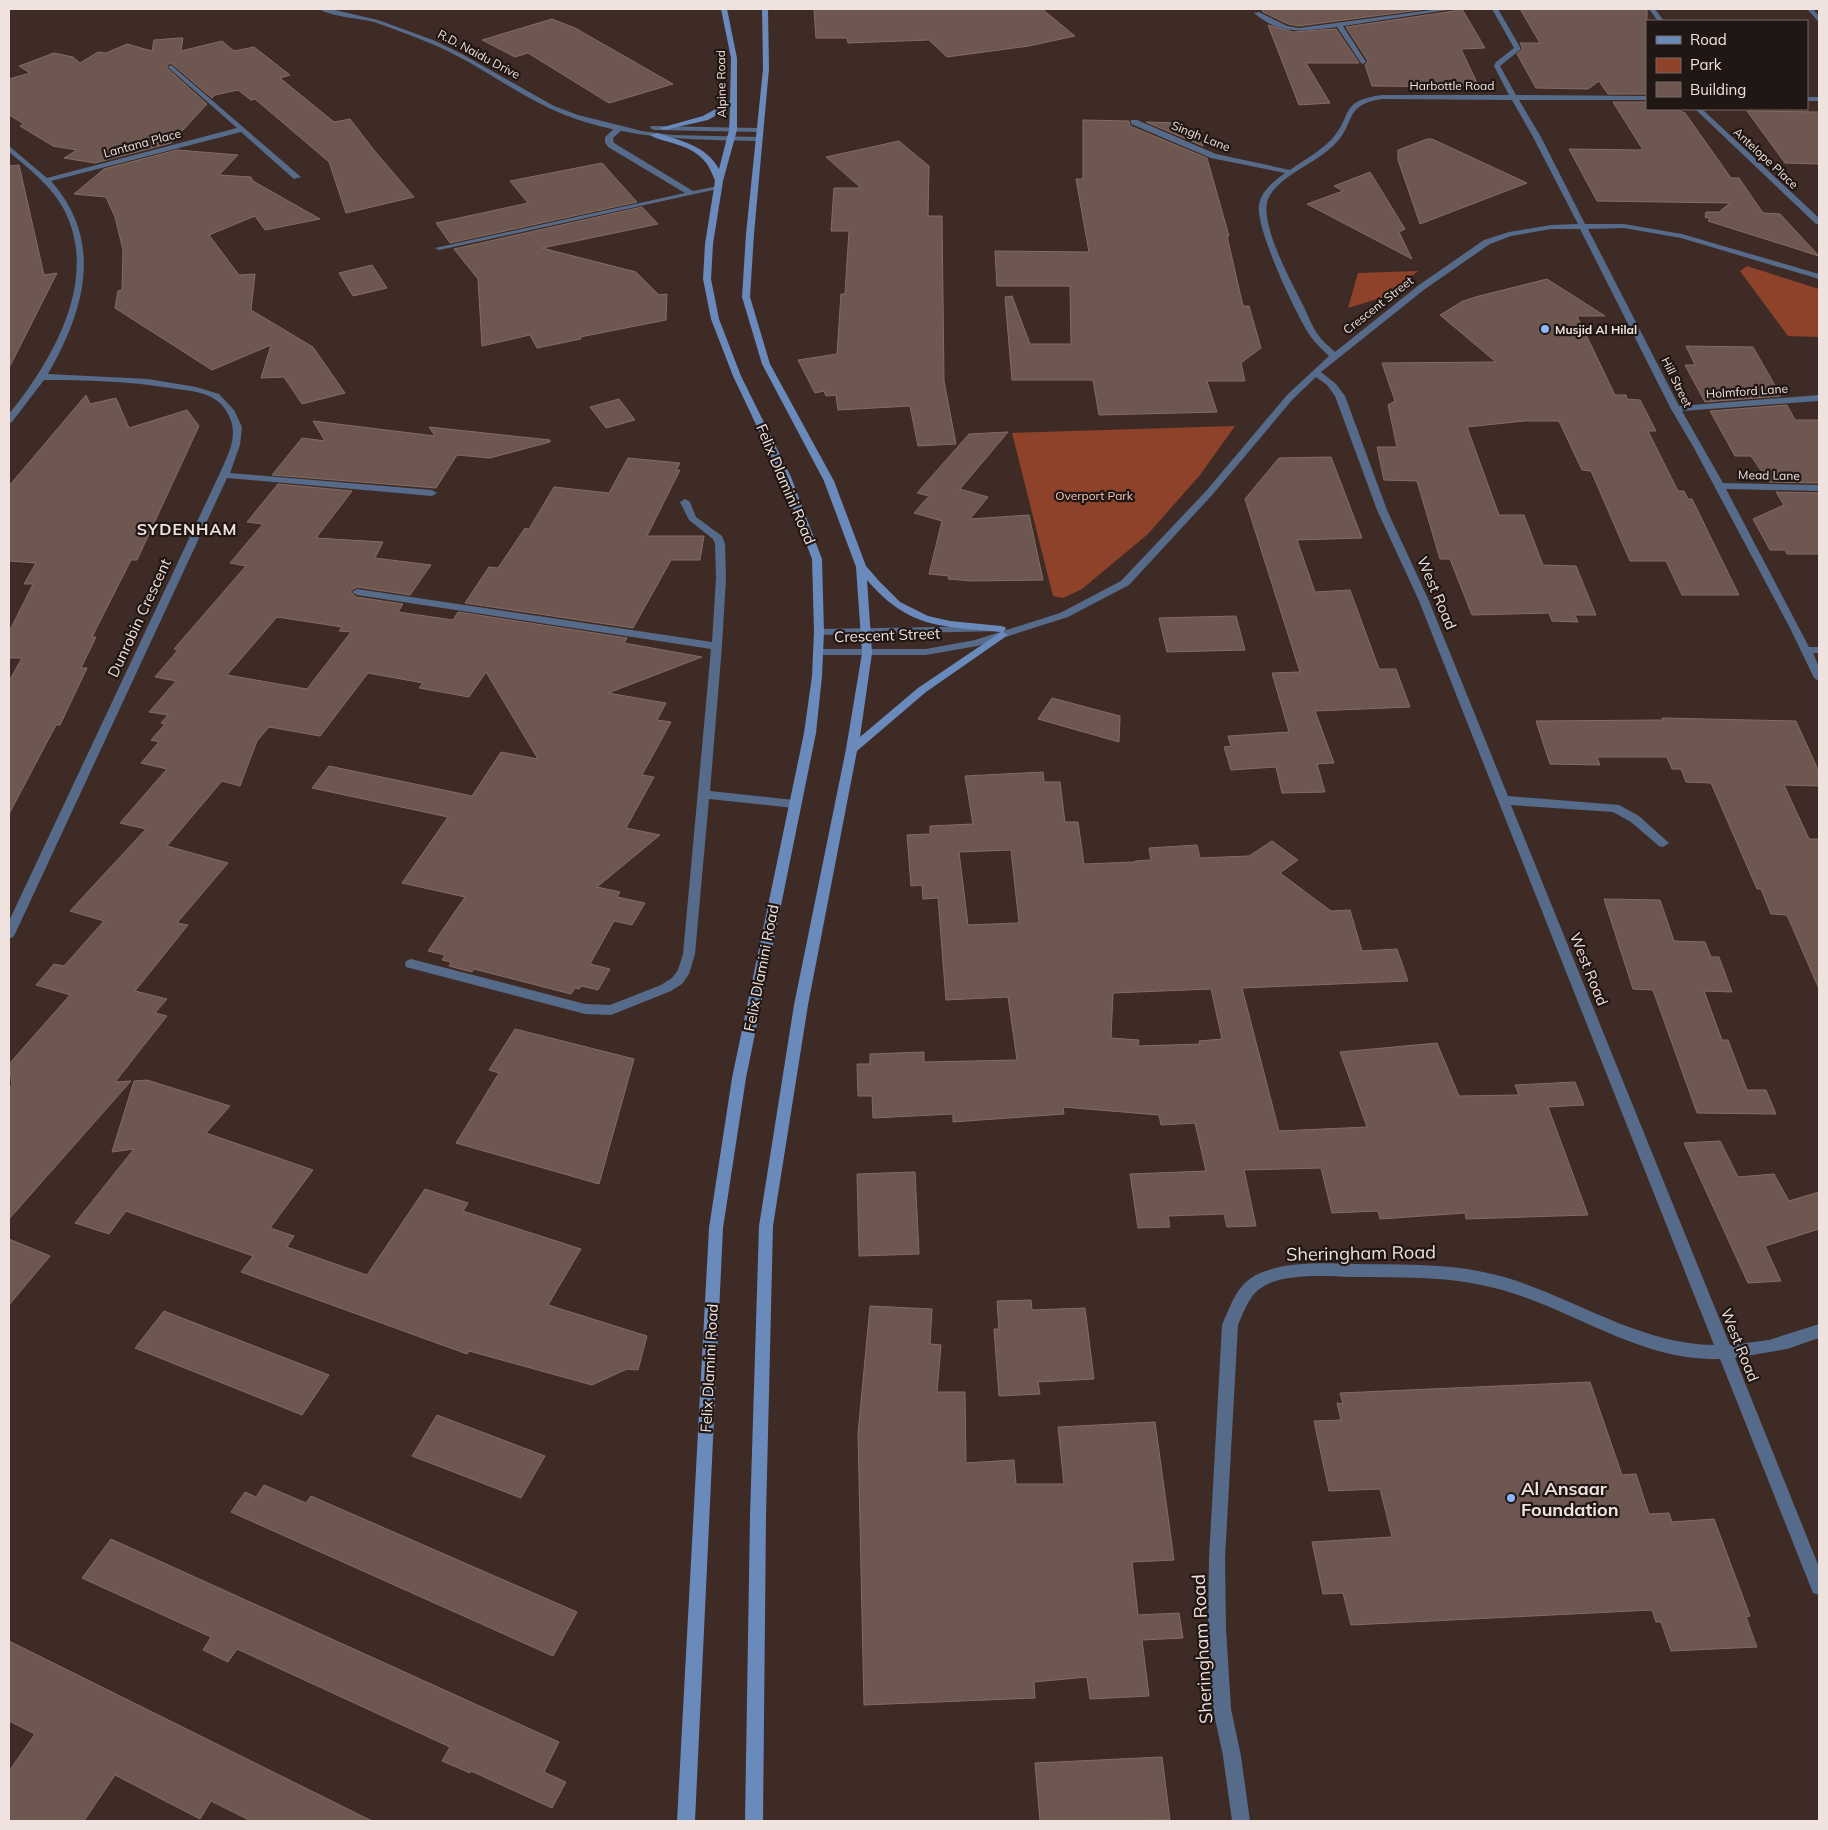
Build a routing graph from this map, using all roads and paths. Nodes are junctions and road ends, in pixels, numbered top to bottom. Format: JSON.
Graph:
{"nodes":[{"id":1,"x":322,"y":9,"type":"edge"},
{"id":2,"x":724,"y":9,"type":"edge"},
{"id":3,"x":765,"y":9,"type":"edge"},
{"id":4,"x":1451,"y":9,"type":"edge"},
{"id":5,"x":1495,"y":9,"type":"edge"},
{"id":6,"x":1652,"y":9,"type":"edge"},
{"id":7,"x":1810,"y":9,"type":"edge"},
{"id":8,"x":1257,"y":13,"type":"dead end"},
{"id":9,"x":1661,"y":20,"type":"edge"},
{"id":10,"x":1819,"y":20,"type":"edge"},
{"id":11,"x":1339,"y":24,"type":"junction"},
{"id":12,"x":1363,"y":62,"type":"dead end"},
{"id":13,"x":171,"y":67,"type":"dead end"},
{"id":14,"x":1515,"y":97,"type":"junction"},
{"id":15,"x":1646,"y":98,"type":"edge"},
{"id":16,"x":733,"y":102,"type":"junction"},
{"id":17,"x":1699,"y":110,"type":"edge"},
{"id":18,"x":1134,"y":122,"type":"dead end"},
{"id":19,"x":621,"y":127,"type":"junction"},
{"id":20,"x":664,"y":128,"type":"junction"},
{"id":21,"x":243,"y":129,"type":"junction"},
{"id":22,"x":732,"y":134,"type":"junction"},
{"id":23,"x":654,"y":135,"type":"junction"},
{"id":24,"x":759,"y":135,"type":"junction"},
{"id":25,"x":9,"y":148,"type":"edge"},
{"id":26,"x":1290,"y":172,"type":"junction"},
{"id":27,"x":297,"y":177,"type":"dead end"},
{"id":28,"x":47,"y":180,"type":"junction"},
{"id":29,"x":719,"y":184,"type":"junction"},
{"id":30,"x":691,"y":193,"type":"junction"},
{"id":31,"x":1819,"y":222,"type":"edge"},
{"id":32,"x":1582,"y":225,"type":"junction"},
{"id":33,"x":439,"y":248,"type":"dead end"},
{"id":34,"x":1819,"y":277,"type":"edge"},
{"id":35,"x":1334,"y":356,"type":"junction"},
{"id":36,"x":1316,"y":373,"type":"junction"},
{"id":37,"x":41,"y":377,"type":"junction"},
{"id":38,"x":1819,"y":398,"type":"edge"},
{"id":39,"x":1676,"y":409,"type":"junction"},
{"id":40,"x":9,"y":420,"type":"edge"},
{"id":41,"x":224,"y":474,"type":"junction"},
{"id":42,"x":1718,"y":486,"type":"junction"},
{"id":43,"x":1819,"y":488,"type":"edge"},
{"id":44,"x":432,"y":493,"type":"dead end"},
{"id":45,"x":685,"y":502,"type":"dead end"},
{"id":46,"x":860,"y":567,"type":"junction"},
{"id":47,"x":357,"y":592,"type":"dead end"},
{"id":48,"x":867,"y":630,"type":"junction"},
{"id":49,"x":819,"y":632,"type":"junction"},
{"id":50,"x":1002,"y":632,"type":"junction"},
{"id":51,"x":717,"y":646,"type":"junction"},
{"id":52,"x":1805,"y":650,"type":"junction"},
{"id":53,"x":1819,"y":650,"type":"edge"},
{"id":54,"x":818,"y":652,"type":"junction"},
{"id":55,"x":867,"y":653,"type":"junction"},
{"id":56,"x":1819,"y":678,"type":"edge"},
{"id":57,"x":852,"y":749,"type":"junction"},
{"id":58,"x":704,"y":794,"type":"junction"},
{"id":59,"x":1504,"y":800,"type":"junction"},
{"id":60,"x":794,"y":804,"type":"junction"},
{"id":61,"x":1663,"y":843,"type":"dead end"},
{"id":62,"x":9,"y":934,"type":"edge"},
{"id":63,"x":411,"y":964,"type":"dead end"},
{"id":64,"x":1819,"y":1330,"type":"edge"},
{"id":65,"x":1727,"y":1354,"type":"junction"},
{"id":66,"x":1819,"y":1587,"type":"edge"},
{"id":67,"x":686,"y":1821,"type":"edge"},
{"id":68,"x":754,"y":1821,"type":"edge"},
{"id":69,"x":1240,"y":1821,"type":"edge"}],
"edges":[{"from":1,"to":19,"type":"street","name":"R.D. Naidu Drive"},
{"from":2,"to":16,"type":"main road","name":"Alpine Road"},
{"from":3,"to":24,"type":"main road"},
{"from":4,"to":11,"type":"street"},
{"from":5,"to":14,"type":"street","name":"Hill Street"},
{"from":6,"to":9,"type":"street"},
{"from":7,"to":10,"type":"street"},
{"from":8,"to":11,"type":"street"},
{"from":11,"to":12,"type":"street"},
{"from":13,"to":21,"type":"street"},
{"from":14,"to":15,"type":"street","name":"Harbottle Road"},
{"from":14,"to":26,"type":"street","name":"Harbottle Road"},
{"from":14,"to":32,"type":"street","name":"Hill Street"},
{"from":16,"to":20,"type":"main road"},
{"from":16,"to":22,"type":"main road","name":"Alpine Road"},
{"from":17,"to":31,"type":"street","name":"Antelope Place"},
{"from":18,"to":26,"type":"street","name":"Singh Lane"},
{"from":19,"to":20,"type":"street","name":"R.D. Naidu Drive"},
{"from":19,"to":23,"type":"street","name":"R.D. Naidu Drive"},
{"from":19,"to":30,"type":"street"},
{"from":20,"to":22,"type":"street","name":"R.D. Naidu Drive"},
{"from":21,"to":27,"type":"street"},
{"from":21,"to":28,"type":"street","name":"Lantana Place"},
{"from":22,"to":23,"type":"street","name":"R.D. Naidu Drive"},
{"from":22,"to":24,"type":"street","name":"R.D. Naidu Drive"},
{"from":22,"to":29,"type":"main road","name":"Felix Dlamini Road"},
{"from":23,"to":29,"type":"main road"},
{"from":24,"to":46,"type":"main road"},
{"from":25,"to":28,"type":"street"},
{"from":26,"to":35,"type":"street"},
{"from":28,"to":37,"type":"street"},
{"from":29,"to":30,"type":"street"},
{"from":29,"to":49,"type":"main road","name":"Felix Dlamini Road"},
{"from":30,"to":33,"type":"street"},
{"from":32,"to":34,"type":"street","name":"Crescent Street"},
{"from":32,"to":35,"type":"street","name":"Crescent Street"},
{"from":32,"to":39,"type":"street","name":"Hill Street"},
{"from":35,"to":36,"type":"street","name":"Crescent Street"},
{"from":36,"to":50,"type":"street","name":"Crescent Street"},
{"from":36,"to":59,"type":"street","name":"West Road"},
{"from":37,"to":40,"type":"street"},
{"from":37,"to":41,"type":"street","name":"Dunrobin Crescent"},
{"from":38,"to":39,"type":"street","name":"Holmford Lane"},
{"from":39,"to":42,"type":"street","name":"Hill Street"},
{"from":41,"to":44,"type":"street"},
{"from":41,"to":62,"type":"street","name":"Dunrobin Crescent"},
{"from":42,"to":43,"type":"street","name":"Mead Lane"},
{"from":42,"to":52,"type":"street","name":"Hill Street"},
{"from":45,"to":51,"type":"street"},
{"from":46,"to":48,"type":"main road"},
{"from":46,"to":50,"type":"main road"},
{"from":47,"to":51,"type":"street"},
{"from":48,"to":49,"type":"street","name":"Crescent Street"},
{"from":48,"to":50,"type":"street","name":"Crescent Street"},
{"from":48,"to":55,"type":"main road"},
{"from":49,"to":54,"type":"main road","name":"Felix Dlamini Road"},
{"from":50,"to":55,"type":"street","name":"Crescent Street"},
{"from":50,"to":57,"type":"main road"},
{"from":51,"to":58,"type":"street"},
{"from":52,"to":53,"type":"street"},
{"from":52,"to":56,"type":"street","name":"Hill Street"},
{"from":54,"to":55,"type":"street","name":"Crescent Street"},
{"from":54,"to":60,"type":"main road","name":"Felix Dlamini Road"},
{"from":55,"to":57,"type":"main road"},
{"from":57,"to":68,"type":"main road"},
{"from":58,"to":60,"type":"street"},
{"from":58,"to":63,"type":"street"},
{"from":59,"to":61,"type":"street"},
{"from":59,"to":65,"type":"street","name":"West Road"},
{"from":60,"to":67,"type":"main road","name":"Felix Dlamini Road"},
{"from":64,"to":65,"type":"street","name":"Sheringham Road"},
{"from":65,"to":66,"type":"street","name":"West Road"},
{"from":65,"to":69,"type":"street","name":"Sheringham Road"}]}
